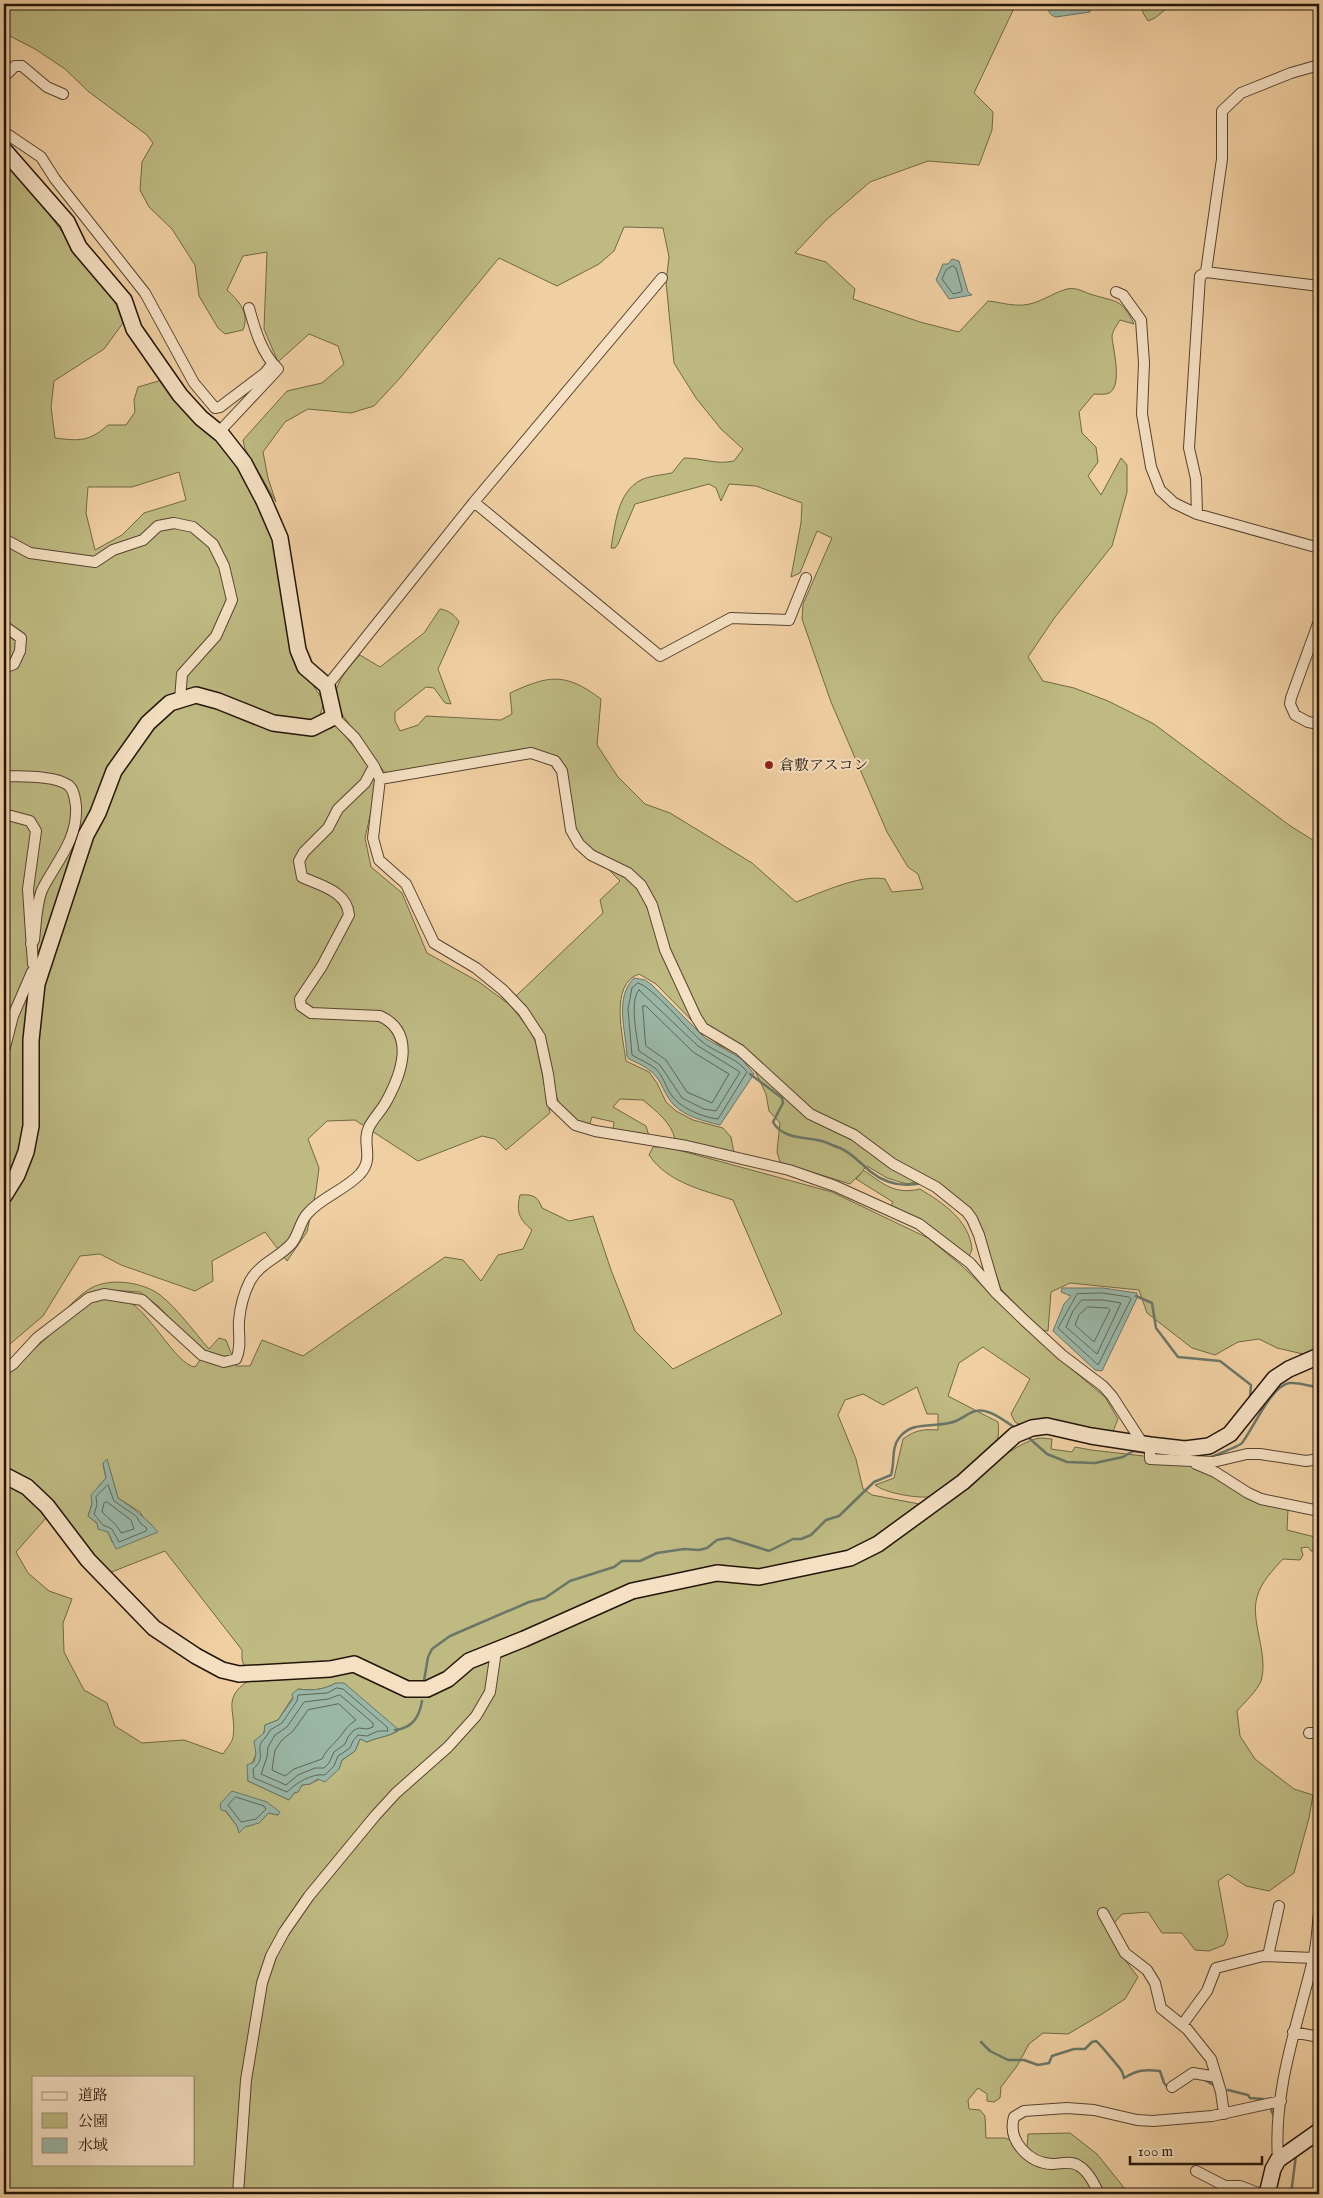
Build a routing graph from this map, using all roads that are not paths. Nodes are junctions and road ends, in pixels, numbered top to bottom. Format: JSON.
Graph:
{"nodes":[{"id":1,"x":1319,"y":64,"type":"edge"},
{"id":2,"x":4,"y":77,"type":"edge"},
{"id":3,"x":63,"y":94,"type":"dead end"},
{"id":4,"x":4,"y":132,"type":"edge"},
{"id":5,"x":4,"y":150,"type":"edge"},
{"id":6,"x":1206,"y":272,"type":"junction"},
{"id":7,"x":662,"y":278,"type":"dead end"},
{"id":8,"x":1319,"y":286,"type":"edge"},
{"id":9,"x":1116,"y":292,"type":"dead end"},
{"id":10,"x":250,"y":308,"type":"dead end"},
{"id":11,"x":272,"y":364,"type":"junction"},
{"id":12,"x":219,"y":432,"type":"junction"},
{"id":13,"x":474,"y":502,"type":"junction"},
{"id":14,"x":1197,"y":514,"type":"junction"},
{"id":15,"x":4,"y":539,"type":"edge"},
{"id":16,"x":1319,"y":548,"type":"edge"},
{"id":17,"x":806,"y":578,"type":"dead end"},
{"id":18,"x":1319,"y":621,"type":"edge"},
{"id":19,"x":4,"y":626,"type":"edge"},
{"id":20,"x":4,"y":668,"type":"edge"},
{"id":21,"x":327,"y":686,"type":"junction"},
{"id":22,"x":180,"y":700,"type":"junction"},
{"id":23,"x":334,"y":717,"type":"junction"},
{"id":24,"x":1319,"y":724,"type":"edge"},
{"id":25,"x":374,"y":766,"type":"junction"},
{"id":26,"x":4,"y":776,"type":"edge"},
{"id":27,"x":380,"y":779,"type":"junction"},
{"id":28,"x":4,"y":814,"type":"edge"},
{"id":29,"x":31,"y":944,"type":"junction"},
{"id":30,"x":39,"y":969,"type":"junction"},
{"id":31,"x":4,"y":1051,"type":"edge"},
{"id":32,"x":4,"y":1196,"type":"edge"},
{"id":33,"x":996,"y":1293,"type":"junction"},
{"id":34,"x":1319,"y":1356,"type":"edge"},
{"id":35,"x":4,"y":1370,"type":"edge"},
{"id":36,"x":1148,"y":1449,"type":"junction"},
{"id":37,"x":1223,"y":1451,"type":"junction"},
{"id":38,"x":1319,"y":1459,"type":"edge"},
{"id":39,"x":1190,"y":1462,"type":"junction"},
{"id":40,"x":4,"y":1475,"type":"edge"},
{"id":41,"x":1319,"y":1511,"type":"edge"},
{"id":42,"x":496,"y":1651,"type":"junction"},
{"id":43,"x":1278,"y":1906,"type":"dead end"},
{"id":44,"x":1103,"y":1913,"type":"dead end"},
{"id":45,"x":1319,"y":1914,"type":"edge"},
{"id":46,"x":1268,"y":1956,"type":"junction"},
{"id":47,"x":1314,"y":1958,"type":"junction"},
{"id":48,"x":1315,"y":1973,"type":"edge"},
{"id":49,"x":1182,"y":2025,"type":"junction"},
{"id":50,"x":1293,"y":2032,"type":"junction"},
{"id":51,"x":1319,"y":2037,"type":"edge"},
{"id":52,"x":1216,"y":2077,"type":"junction"},
{"id":53,"x":1172,"y":2087,"type":"dead end"},
{"id":54,"x":1281,"y":2101,"type":"junction"},
{"id":55,"x":1224,"y":2114,"type":"junction"},
{"id":56,"x":1319,"y":2131,"type":"edge"},
{"id":57,"x":1278,"y":2160,"type":"junction"},
{"id":58,"x":1196,"y":2171,"type":"dead end"},
{"id":59,"x":1223,"y":2190,"type":"edge"},
{"id":60,"x":238,"y":2194,"type":"edge"},
{"id":61,"x":1099,"y":2194,"type":"edge"},
{"id":62,"x":1261,"y":2194,"type":"edge"},
{"id":63,"x":1267,"y":2194,"type":"edge"}],
"edges":[{"from":1,"to":6,"type":"street"},
{"from":2,"to":3,"type":"street"},
{"from":4,"to":11,"type":"street"},
{"from":5,"to":12,"type":"street"},
{"from":6,"to":8,"type":"street"},
{"from":6,"to":14,"type":"street"},
{"from":7,"to":13,"type":"street"},
{"from":9,"to":14,"type":"street"},
{"from":10,"to":11,"type":"street"},
{"from":11,"to":12,"type":"street"},
{"from":12,"to":21,"type":"street"},
{"from":13,"to":17,"type":"street"},
{"from":13,"to":21,"type":"street"},
{"from":14,"to":16,"type":"street"},
{"from":15,"to":22,"type":"street"},
{"from":18,"to":24,"type":"street"},
{"from":19,"to":20,"type":"street"},
{"from":21,"to":23,"type":"street"},
{"from":22,"to":23,"type":"street"},
{"from":22,"to":30,"type":"street"},
{"from":23,"to":25,"type":"street"},
{"from":25,"to":27,"type":"street"},
{"from":25,"to":35,"type":"street"},
{"from":26,"to":29,"type":"street"},
{"from":27,"to":33,"type":"street"},
{"from":27,"to":33,"type":"street"},
{"from":28,"to":29,"type":"street"},
{"from":29,"to":30,"type":"street"},
{"from":30,"to":31,"type":"street"},
{"from":30,"to":32,"type":"street"},
{"from":33,"to":36,"type":"street"},
{"from":34,"to":37,"type":"street"},
{"from":36,"to":37,"type":"street"},
{"from":36,"to":39,"type":"street"},
{"from":36,"to":42,"type":"street"},
{"from":37,"to":38,"type":"street"},
{"from":37,"to":39,"type":"street"},
{"from":39,"to":41,"type":"street"},
{"from":40,"to":42,"type":"street"},
{"from":42,"to":60,"type":"street"},
{"from":43,"to":46,"type":"street"},
{"from":44,"to":49,"type":"street"},
{"from":45,"to":47,"type":"street"},
{"from":46,"to":47,"type":"street"},
{"from":46,"to":49,"type":"street"},
{"from":47,"to":48,"type":"street"},
{"from":48,"to":50,"type":"street"},
{"from":49,"to":52,"type":"street"},
{"from":50,"to":51,"type":"street"},
{"from":50,"to":54,"type":"street"},
{"from":52,"to":53,"type":"street"},
{"from":52,"to":55,"type":"street"},
{"from":54,"to":55,"type":"street"},
{"from":54,"to":57,"type":"street"},
{"from":55,"to":61,"type":"street"},
{"from":56,"to":57,"type":"street"},
{"from":57,"to":63,"type":"street"},
{"from":58,"to":59,"type":"street"},
{"from":59,"to":62,"type":"street"}]}
